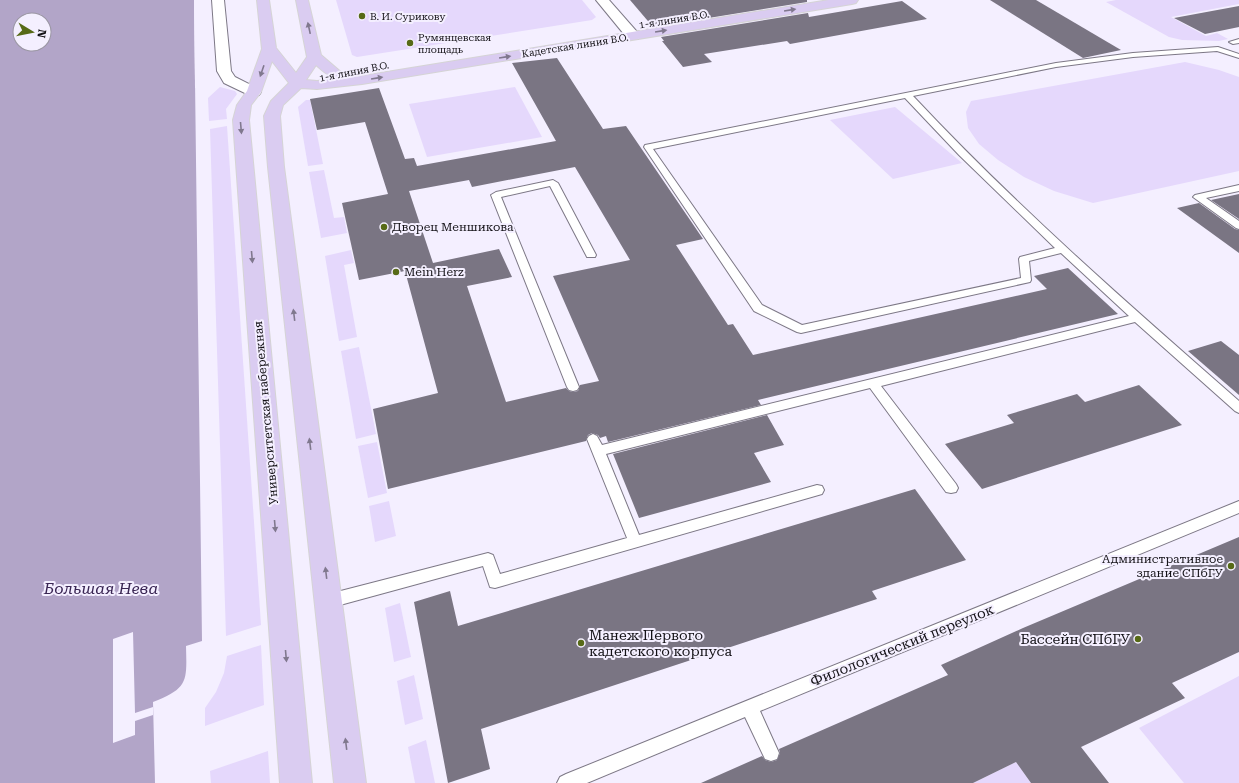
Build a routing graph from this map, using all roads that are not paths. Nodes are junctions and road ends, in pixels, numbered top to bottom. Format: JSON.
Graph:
{"nodes":[{"id":1,"x":218,"y":0,"type":"edge"},
{"id":2,"x":263,"y":0,"type":"edge"},
{"id":3,"x":302,"y":0,"type":"edge"},
{"id":4,"x":602,"y":0,"type":"edge"},
{"id":5,"x":791,"y":0,"type":"edge"},
{"id":6,"x":852,"y":0,"type":"edge"},
{"id":7,"x":629,"y":31,"type":"junction"},
{"id":8,"x":269,"y":50,"type":"junction"},
{"id":9,"x":1239,"y":56,"type":"edge"},
{"id":10,"x":314,"y":57,"type":"junction"},
{"id":11,"x":335,"y":73,"type":"junction"},
{"id":12,"x":296,"y":83,"type":"junction"},
{"id":13,"x":266,"y":90,"type":"junction"},
{"id":14,"x":906,"y":95,"type":"junction"},
{"id":15,"x":1239,"y":188,"type":"edge"},
{"id":16,"x":1239,"y":226,"type":"edge"},
{"id":17,"x":1062,"y":250,"type":"junction"},
{"id":18,"x":591,"y":255,"type":"dead end"},
{"id":19,"x":1137,"y":318,"type":"junction"},
{"id":20,"x":872,"y":383,"type":"junction"},
{"id":21,"x":573,"y":387,"type":"dead end"},
{"id":22,"x":1239,"y":408,"type":"edge"},
{"id":23,"x":951,"y":488,"type":"dead end"},
{"id":24,"x":816,"y":490,"type":"dead end"},
{"id":25,"x":1239,"y":507,"type":"edge"},
{"id":26,"x":635,"y":542,"type":"junction"},
{"id":27,"x":329,"y":601,"type":"junction"},
{"id":28,"x":748,"y":707,"type":"junction"},
{"id":29,"x":771,"y":752,"type":"dead end"},
{"id":30,"x":296,"y":783,"type":"edge"},
{"id":31,"x":350,"y":783,"type":"edge"},
{"id":32,"x":566,"y":783,"type":"edge"}],
"edges":[{"from":1,"to":13,"type":"street"},
{"from":2,"to":8,"type":"main road","name":"Университетская набережная"},
{"from":10,"to":3,"type":"main road","one_way":true},
{"from":4,"to":7,"type":"street"},
{"from":5,"to":7,"type":"main road","name":"1-я линия В.О."},
{"from":7,"to":6,"type":"main road","name":"Кадетская линия В.О.","one_way":true},
{"from":7,"to":11,"type":"main road","name":"1-я линия В.О."},
{"from":12,"to":7,"type":"main road","name":"Кадетская линия В.О.","one_way":true},
{"from":8,"to":12,"type":"main road"},
{"from":8,"to":13,"type":"main road","name":"Университетская набережная","one_way":true},
{"from":9,"to":14,"type":"lane"},
{"from":10,"to":11,"type":"main road"},
{"from":10,"to":12,"type":"main road"},
{"from":11,"to":12,"type":"main road","name":"1-я линия В.О."},
{"from":12,"to":13,"type":"main road","name":"1-я линия В.О."},
{"from":27,"to":12,"type":"main road","one_way":true},
{"from":13,"to":30,"type":"main road","name":"Университетская набережная","one_way":true},
{"from":14,"to":17,"type":"lane"},
{"from":14,"to":17,"type":"lane"},
{"from":15,"to":16,"type":"lane"},
{"from":17,"to":19,"type":"lane"},
{"from":18,"to":21,"type":"lane"},
{"from":19,"to":20,"type":"lane"},
{"from":19,"to":22,"type":"lane"},
{"from":20,"to":23,"type":"lane"},
{"from":20,"to":26,"type":"lane"},
{"from":24,"to":26,"type":"lane"},
{"from":25,"to":28,"type":"lane","name":"Филологический переулок"},
{"from":26,"to":27,"type":"lane"},
{"from":31,"to":27,"type":"main road","one_way":true},
{"from":28,"to":29,"type":"lane"},
{"from":28,"to":32,"type":"lane","name":"Филологический переулок"}]}
